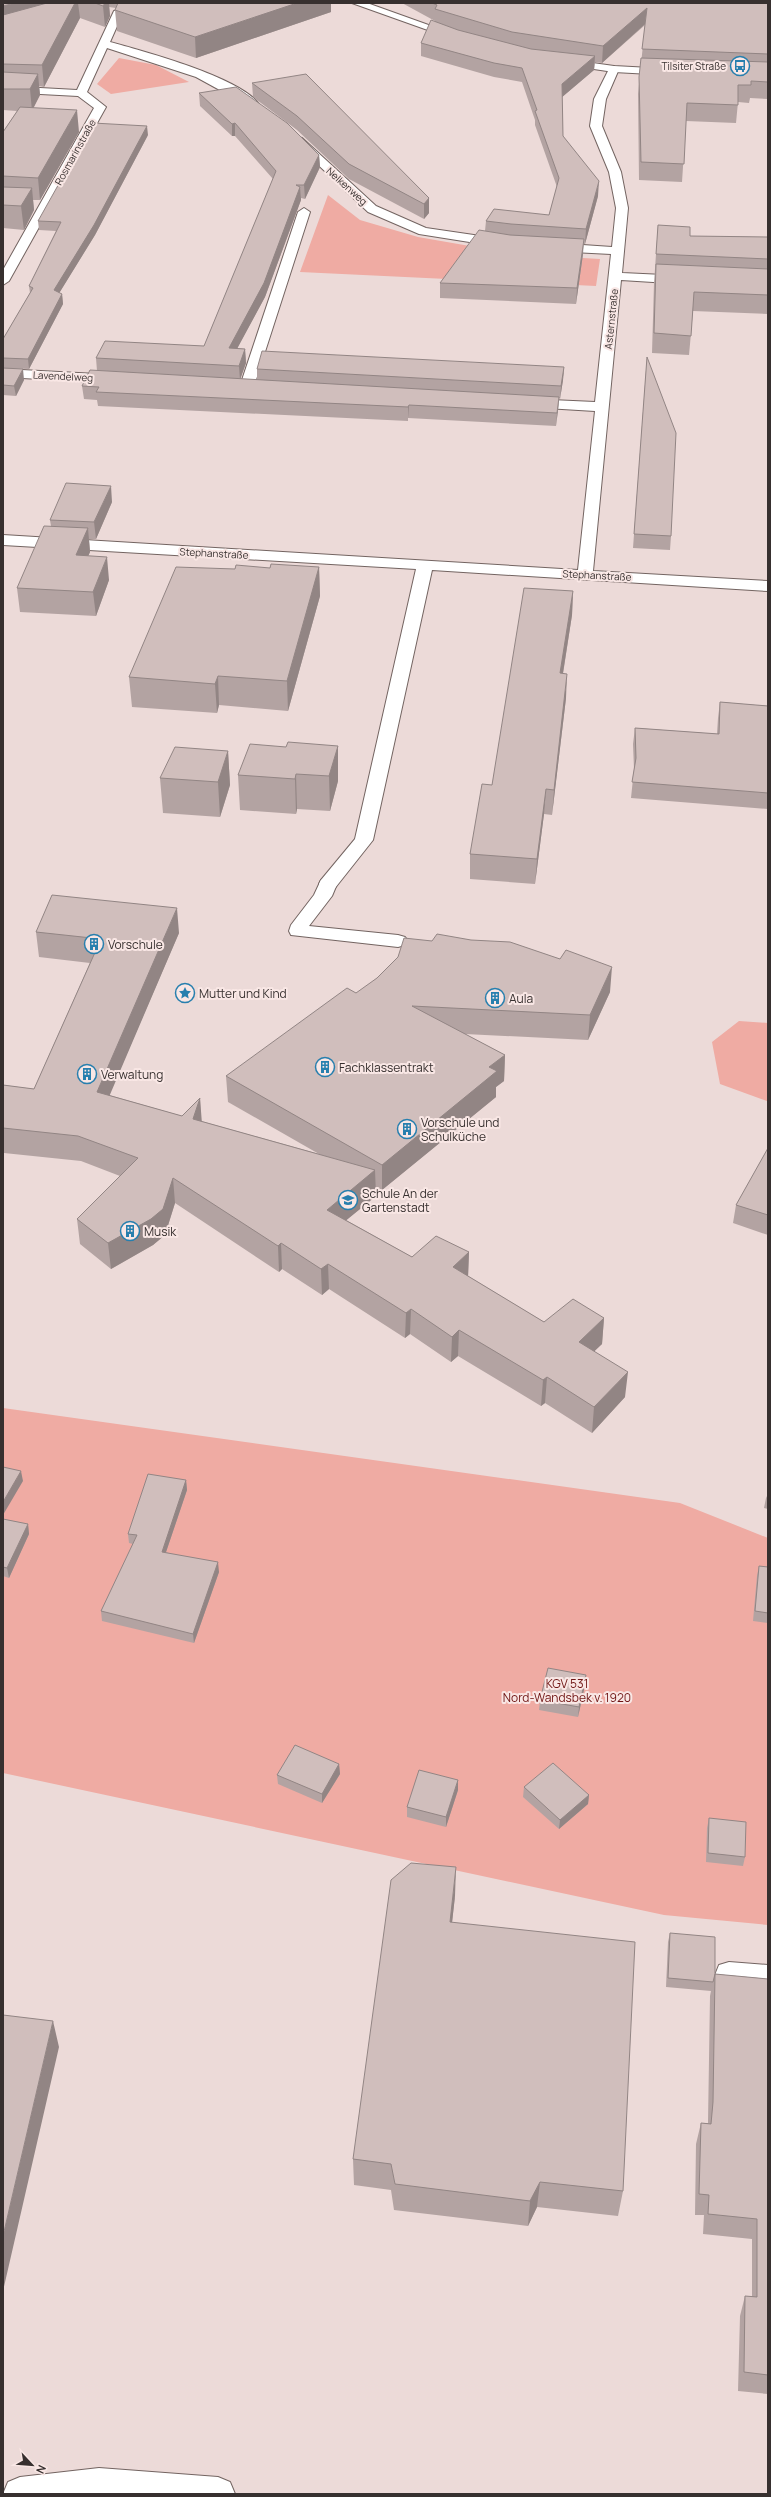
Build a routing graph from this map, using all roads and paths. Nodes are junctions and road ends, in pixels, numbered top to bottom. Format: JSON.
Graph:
{"nodes":[{"id":1,"x":150,"y":3,"type":"edge"},
{"id":2,"x":357,"y":3,"type":"edge"},
{"id":3,"x":103,"y":10,"type":"dead end"},
{"id":4,"x":118,"y":13,"type":"junction"},
{"id":5,"x":468,"y":40,"type":"edge"},
{"id":6,"x":105,"y":44,"type":"junction"},
{"id":7,"x":556,"y":61,"type":"edge"},
{"id":8,"x":614,"y":69,"type":"junction"},
{"id":9,"x":680,"y":72,"type":"edge"},
{"id":10,"x":3,"y":89,"type":"edge"},
{"id":11,"x":81,"y":92,"type":"junction"},
{"id":12,"x":262,"y":111,"type":"edge"},
{"id":13,"x":292,"y":133,"type":"edge"},
{"id":14,"x":32,"y":205,"type":"edge"},
{"id":15,"x":46,"y":206,"type":"junction"},
{"id":16,"x":304,"y":212,"type":"dead end"},
{"id":17,"x":510,"y":245,"type":"edge"},
{"id":18,"x":541,"y":247,"type":"edge"},
{"id":19,"x":618,"y":251,"type":"junction"},
{"id":20,"x":616,"y":276,"type":"junction"},
{"id":21,"x":699,"y":280,"type":"edge"},
{"id":22,"x":3,"y":281,"type":"edge"},
{"id":23,"x":3,"y":373,"type":"edge"},
{"id":24,"x":129,"y":380,"type":"edge"},
{"id":25,"x":231,"y":385,"type":"edge"},
{"id":26,"x":247,"y":386,"type":"junction"},
{"id":27,"x":263,"y":387,"type":"edge"},
{"id":28,"x":515,"y":402,"type":"edge"},
{"id":29,"x":602,"y":407,"type":"junction"},
{"id":30,"x":3,"y":540,"type":"edge"},
{"id":31,"x":425,"y":565,"type":"junction"},
{"id":32,"x":585,"y":574,"type":"junction"},
{"id":33,"x":768,"y":586,"type":"edge"},
{"id":34,"x":398,"y":941,"type":"dead end"},
{"id":35,"x":730,"y":1975,"type":"edge"},
{"id":36,"x":768,"y":1978,"type":"edge"},
{"id":37,"x":20,"y":2494,"type":"edge"},
{"id":38,"x":218,"y":2494,"type":"edge"}],
"edges":[{"from":1,"to":4,"type":"street"},
{"from":2,"to":5,"type":"street"},
{"from":3,"to":4,"type":"street"},
{"from":4,"to":6,"type":"street"},
{"from":6,"to":11,"type":"street"},
{"from":6,"to":12,"type":"street"},
{"from":7,"to":8,"type":"street"},
{"from":8,"to":9,"type":"street"},
{"from":8,"to":19,"type":"street","name":"Asternstraße"},
{"from":10,"to":11,"type":"street"},
{"from":11,"to":15,"type":"street","name":"Rosmarinstraße"},
{"from":13,"to":17,"type":"street","name":"Nelkenweg"},
{"from":14,"to":15,"type":"street"},
{"from":15,"to":22,"type":"street","name":"Rosmarinstraße"},
{"from":16,"to":26,"type":"street"},
{"from":18,"to":19,"type":"street"},
{"from":19,"to":20,"type":"street","name":"Asternstraße"},
{"from":20,"to":21,"type":"street"},
{"from":20,"to":29,"type":"street","name":"Asternstraße"},
{"from":23,"to":24,"type":"street","name":"Lavendelweg"},
{"from":25,"to":26,"type":"street"},
{"from":26,"to":27,"type":"street"},
{"from":28,"to":29,"type":"street"},
{"from":29,"to":32,"type":"street","name":"Asternstraße"},
{"from":30,"to":31,"type":"street","name":"Stephanstraße"},
{"from":31,"to":32,"type":"street","name":"Stephanstraße"},
{"from":31,"to":34,"type":"street"},
{"from":32,"to":33,"type":"street","name":"Stephanstraße"},
{"from":35,"to":36,"type":"street"},
{"from":37,"to":38,"type":"street"}]}
